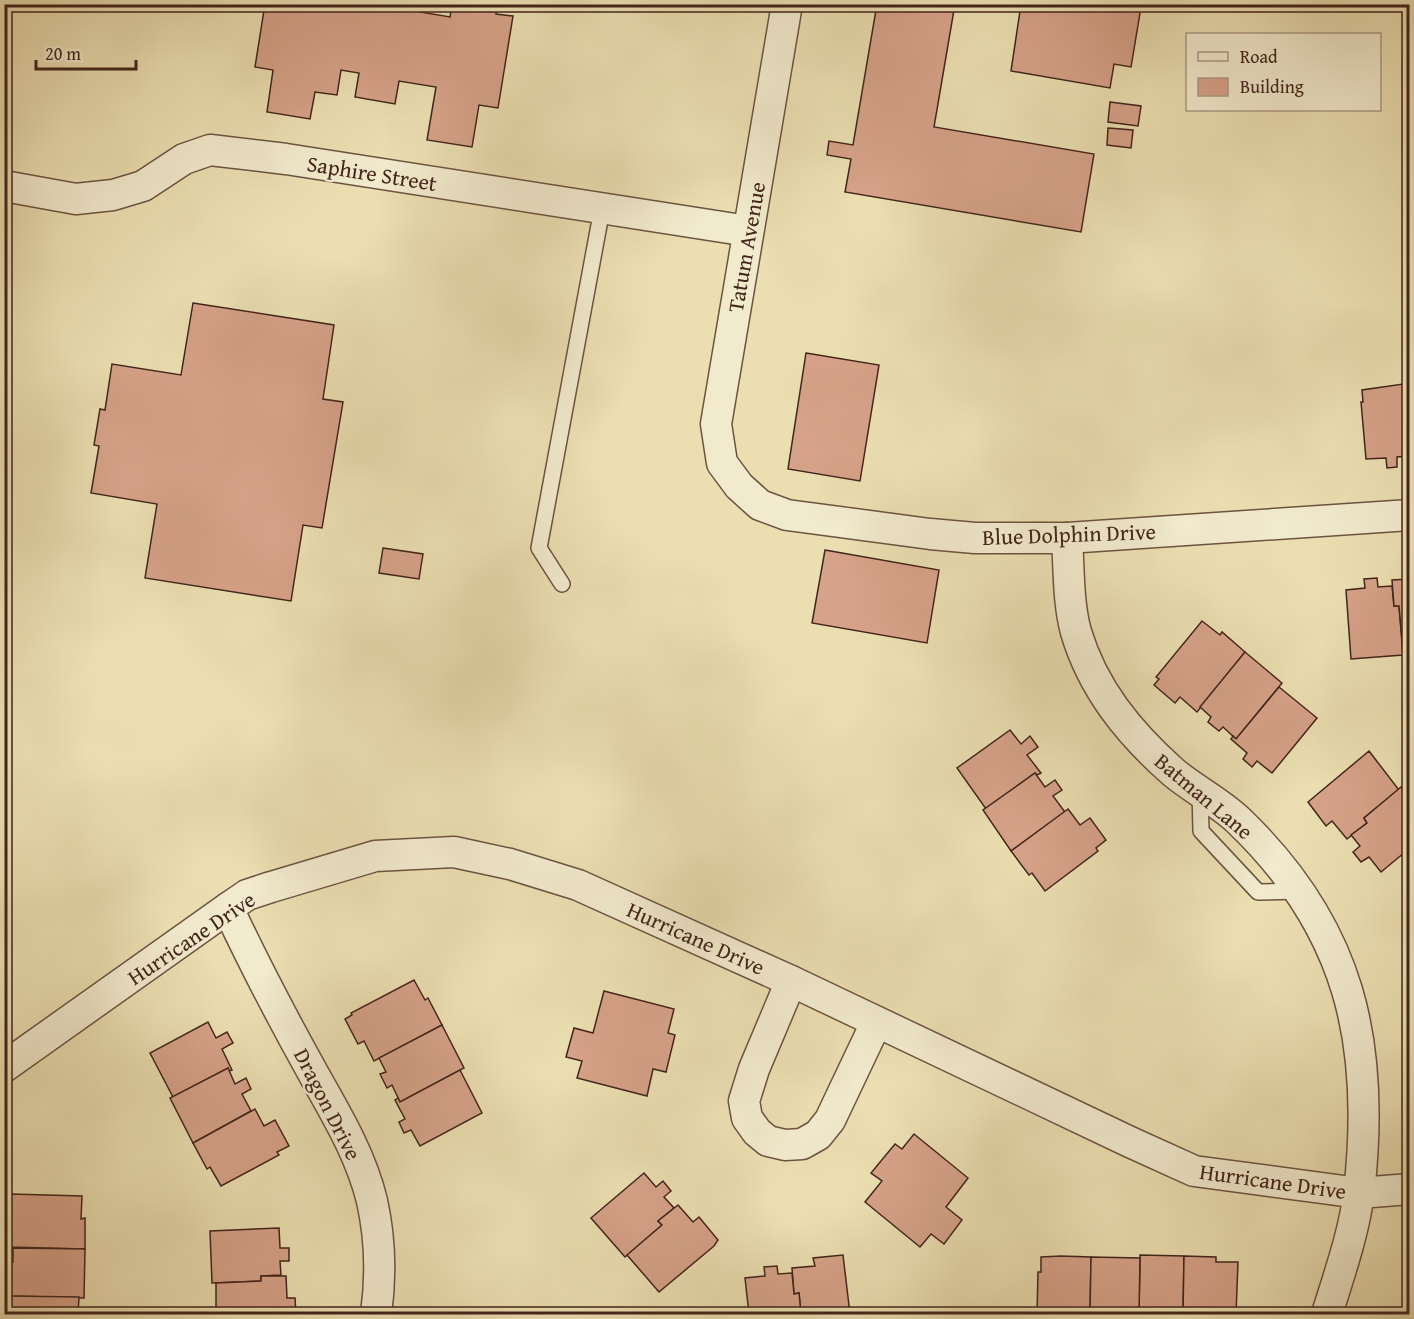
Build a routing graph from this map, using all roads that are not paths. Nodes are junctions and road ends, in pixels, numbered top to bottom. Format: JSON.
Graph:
{"nodes":[{"id":1,"x":787,"y":4,"type":"edge"},
{"id":2,"x":4,"y":186,"type":"edge"},
{"id":3,"x":602,"y":208,"type":"junction"},
{"id":4,"x":748,"y":231,"type":"junction"},
{"id":5,"x":739,"y":486,"type":"joint"},
{"id":6,"x":1410,"y":515,"type":"edge"},
{"id":7,"x":1067,"y":538,"type":"junction"},
{"id":8,"x":562,"y":584,"type":"dead end"},
{"id":9,"x":228,"y":908,"type":"junction"},
{"id":10,"x":791,"y":981,"type":"junction"},
{"id":11,"x":876,"y":1023,"type":"junction"},
{"id":12,"x":4,"y":1067,"type":"edge"},
{"id":13,"x":1410,"y":1189,"type":"edge"},
{"id":14,"x":1359,"y":1193,"type":"junction"},
{"id":15,"x":376,"y":1314,"type":"edge"},
{"id":16,"x":1328,"y":1314,"type":"edge"}],
"edges":[{"from":1,"to":4,"type":"street","name":"Tatum Avenue"},
{"from":2,"to":3,"type":"street","name":"Saphire Street"},
{"from":3,"to":4,"type":"street","name":"Saphire Street"},
{"from":3,"to":8,"type":"lane"},
{"from":4,"to":5,"type":"street","name":"Tatum Avenue"},
{"from":5,"to":7,"type":"street","name":"Blue Dolphin Drive"},
{"from":6,"to":7,"type":"street","name":"Blue Dolphin Drive"},
{"from":7,"to":14,"type":"street","name":"Batman Lane"},
{"from":9,"to":10,"type":"street","name":"Hurricane Drive"},
{"from":9,"to":12,"type":"street","name":"Hurricane Drive"},
{"from":9,"to":15,"type":"street","name":"Dragon Drive"},
{"from":10,"to":11,"type":"street","name":"Hurricane Drive"},
{"from":10,"to":11,"type":"street"},
{"from":11,"to":14,"type":"street","name":"Hurricane Drive"},
{"from":13,"to":14,"type":"street","name":"Hurricane Drive"},
{"from":14,"to":16,"type":"street","name":"Batman Lane"}]}
